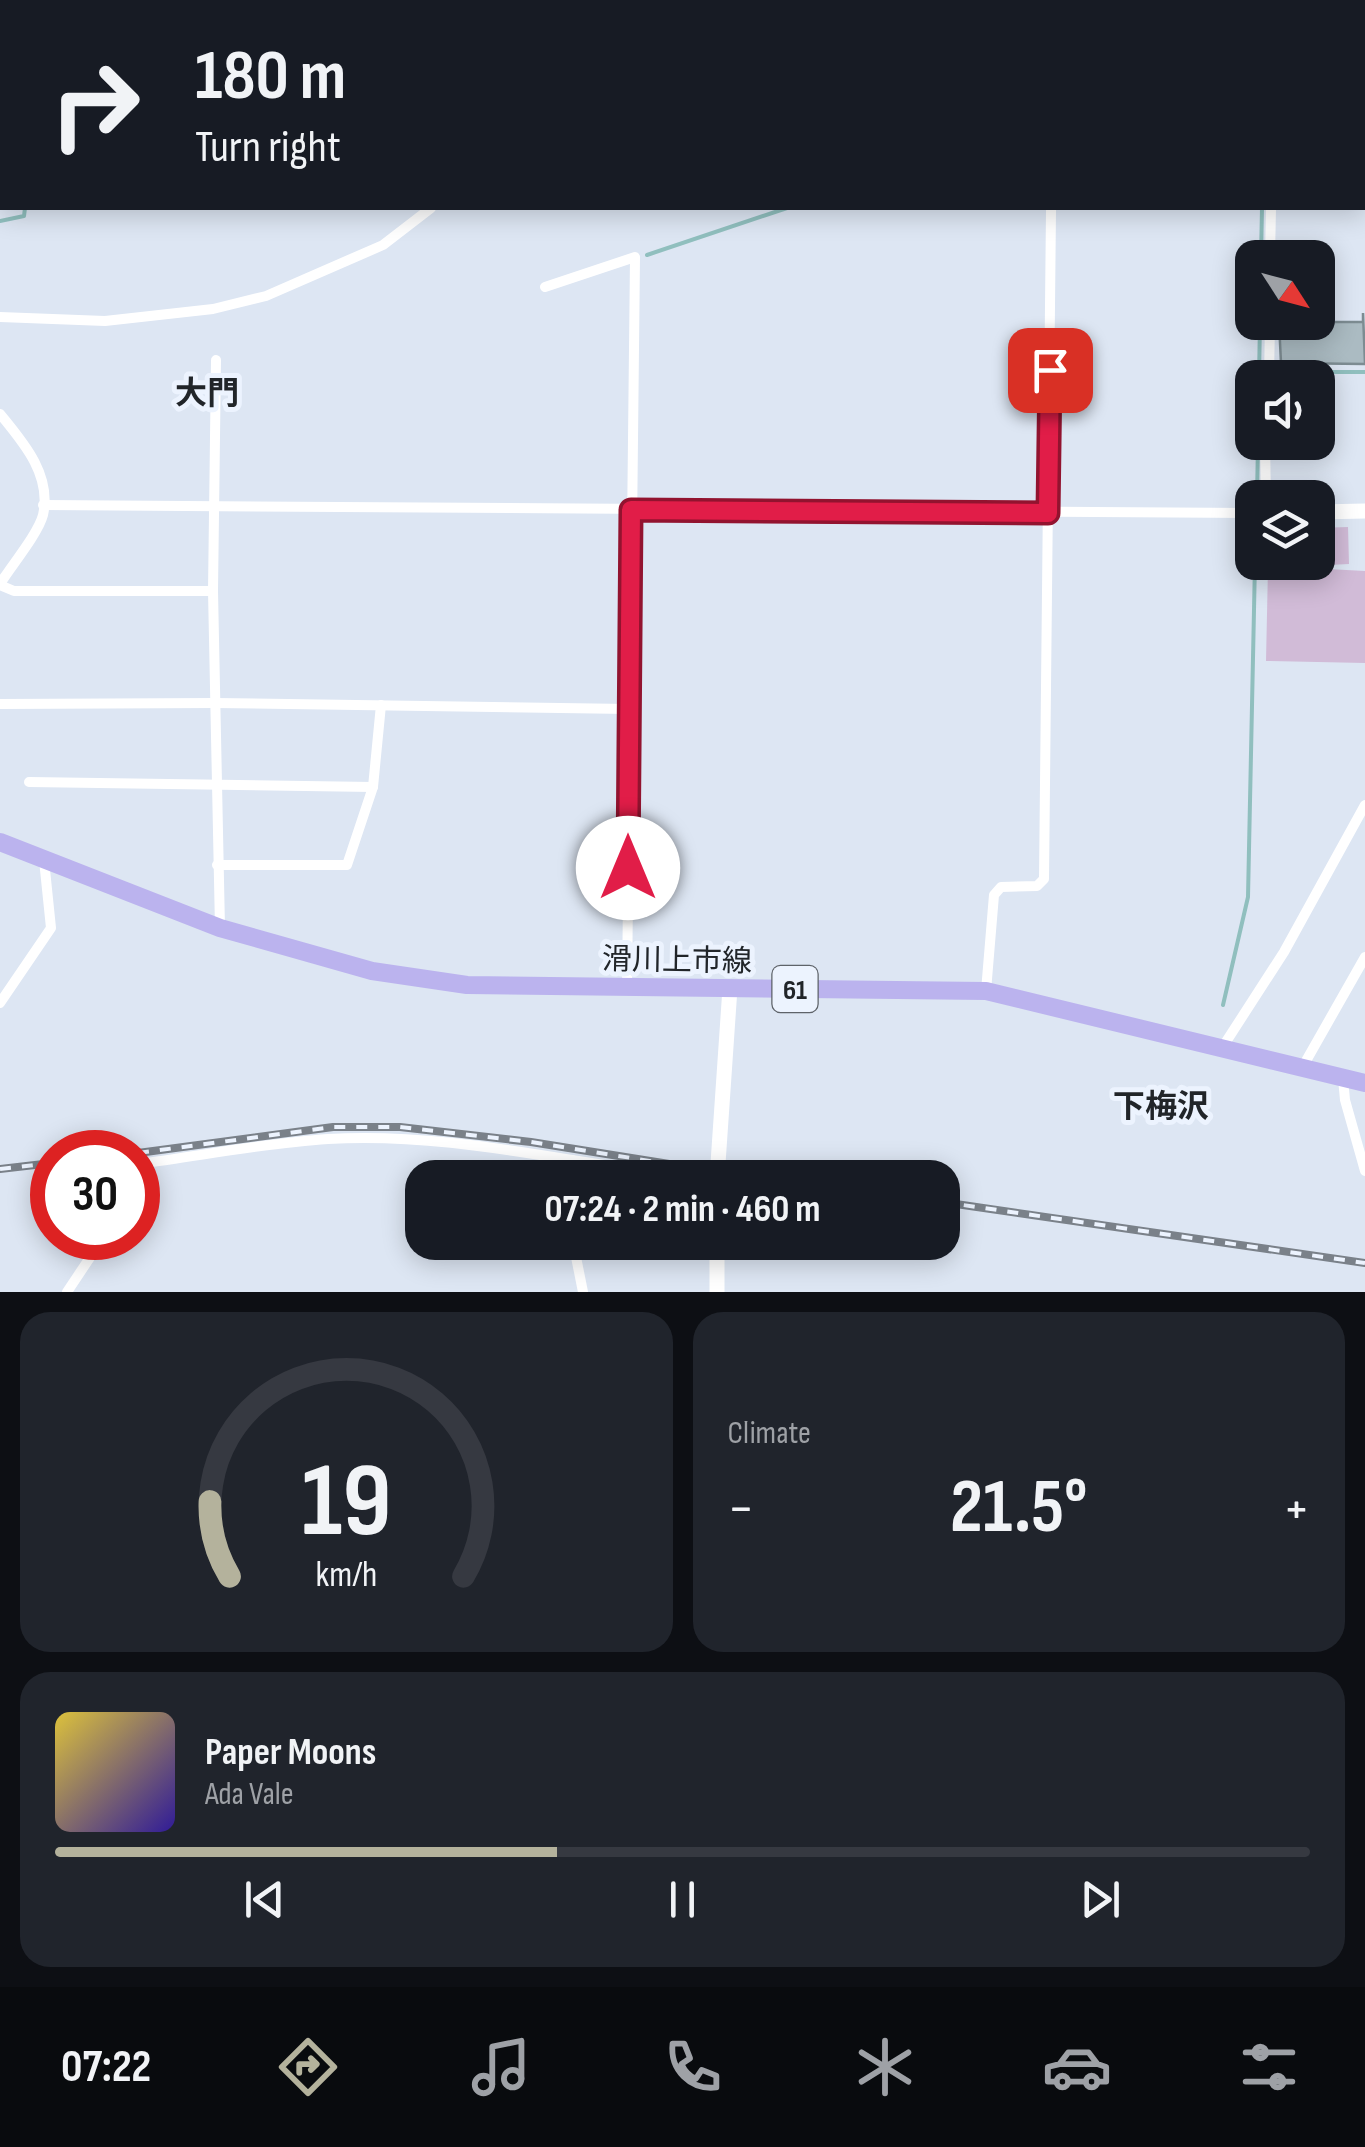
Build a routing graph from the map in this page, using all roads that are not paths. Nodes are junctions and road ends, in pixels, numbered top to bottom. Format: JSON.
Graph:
{"nodes":[{"id":1,"x":428,"y":210,"type":"edge"},
{"id":2,"x":1051,"y":210,"type":"dead end"},
{"id":3,"x":1271,"y":210,"type":"edge"},
{"id":4,"x":1270,"y":240,"type":"edge"},
{"id":5,"x":544,"y":287,"type":"dead end"},
{"id":6,"x":0,"y":317,"type":"edge"},
{"id":7,"x":216,"y":360,"type":"dead end"},
{"id":8,"x":0,"y":414,"type":"edge"},
{"id":9,"x":42,"y":505,"type":"junction"},
{"id":10,"x":214,"y":506,"type":"junction"},
{"id":11,"x":631,"y":510,"type":"junction"},
{"id":12,"x":1365,"y":511,"type":"edge"},
{"id":13,"x":1335,"y":512,"type":"edge"},
{"id":14,"x":1048,"y":513,"type":"junction"},
{"id":15,"x":1235,"y":513,"type":"edge"},
{"id":16,"x":0,"y":585,"type":"edge"},
{"id":17,"x":213,"y":591,"type":"junction"},
{"id":18,"x":214,"y":703,"type":"junction"},
{"id":19,"x":0,"y":704,"type":"edge"},
{"id":20,"x":382,"y":705,"type":"junction"},
{"id":21,"x":628,"y":709,"type":"junction"},
{"id":22,"x":29,"y":782,"type":"dead end"},
{"id":23,"x":215,"y":787,"type":"junction"},
{"id":24,"x":374,"y":787,"type":"junction"},
{"id":25,"x":1365,"y":805,"type":"edge"},
{"id":26,"x":0,"y":842,"type":"edge"},
{"id":27,"x":44,"y":860,"type":"junction"},
{"id":28,"x":218,"y":865,"type":"junction"},
{"id":29,"x":220,"y":928,"type":"junction"},
{"id":30,"x":1365,"y":958,"type":"edge"},
{"id":31,"x":627,"y":988,"type":"junction"},
{"id":32,"x":730,"y":988,"type":"junction"},
{"id":33,"x":986,"y":990,"type":"junction"},
{"id":34,"x":0,"y":1003,"type":"edge"},
{"id":35,"x":1222,"y":1048,"type":"junction"},
{"id":36,"x":1302,"y":1068,"type":"junction"},
{"id":37,"x":1342,"y":1078,"type":"junction"},
{"id":38,"x":1365,"y":1083,"type":"edge"},
{"id":39,"x":572,"y":1160,"type":"edge"},
{"id":40,"x":718,"y":1160,"type":"edge"},
{"id":41,"x":160,"y":1161,"type":"edge"},
{"id":42,"x":1365,"y":1172,"type":"edge"},
{"id":43,"x":88,"y":1260,"type":"edge"},
{"id":44,"x":577,"y":1260,"type":"edge"},
{"id":45,"x":717,"y":1260,"type":"edge"},
{"id":46,"x":67,"y":1292,"type":"edge"},
{"id":47,"x":583,"y":1292,"type":"edge"},
{"id":48,"x":717,"y":1292,"type":"edge"}],
"edges":[{"from":1,"to":6,"type":"street"},
{"from":2,"to":14,"type":"street"},
{"from":3,"to":4,"type":"street"},
{"from":5,"to":11,"type":"street"},
{"from":7,"to":10,"type":"street"},
{"from":8,"to":9,"type":"street"},
{"from":9,"to":10,"type":"street"},
{"from":9,"to":16,"type":"street"},
{"from":10,"to":11,"type":"street"},
{"from":10,"to":17,"type":"street"},
{"from":11,"to":14,"type":"street"},
{"from":11,"to":21,"type":"street"},
{"from":12,"to":13,"type":"street"},
{"from":14,"to":15,"type":"street"},
{"from":14,"to":33,"type":"street"},
{"from":16,"to":17,"type":"street"},
{"from":17,"to":18,"type":"street"},
{"from":18,"to":19,"type":"street"},
{"from":18,"to":20,"type":"street"},
{"from":18,"to":23,"type":"street"},
{"from":20,"to":21,"type":"street"},
{"from":20,"to":24,"type":"street"},
{"from":21,"to":31,"type":"street"},
{"from":22,"to":23,"type":"street"},
{"from":23,"to":24,"type":"street"},
{"from":23,"to":28,"type":"street"},
{"from":24,"to":28,"type":"street"},
{"from":25,"to":35,"type":"street"},
{"from":26,"to":27,"type":"main road","name":"滑川上市線","number":"61"},
{"from":27,"to":29,"type":"main road","name":"滑川上市線","number":"61"},
{"from":27,"to":34,"type":"street"},
{"from":28,"to":29,"type":"street"},
{"from":29,"to":31,"type":"main road","name":"滑川上市線","number":"61"},
{"from":30,"to":36,"type":"street"},
{"from":31,"to":32,"type":"main road","name":"滑川上市線","number":"61"},
{"from":32,"to":33,"type":"main road","name":"滑川上市線","number":"61"},
{"from":32,"to":40,"type":"street"},
{"from":33,"to":35,"type":"main road","name":"滑川上市線","number":"61"},
{"from":35,"to":36,"type":"main road","name":"滑川上市線","number":"61"},
{"from":36,"to":37,"type":"main road","name":"滑川上市線","number":"61"},
{"from":37,"to":38,"type":"main road","name":"滑川上市線","number":"61"},
{"from":37,"to":42,"type":"street"},
{"from":39,"to":41,"type":"street"},
{"from":43,"to":46,"type":"street"},
{"from":44,"to":47,"type":"street"},
{"from":45,"to":48,"type":"street"}]}
